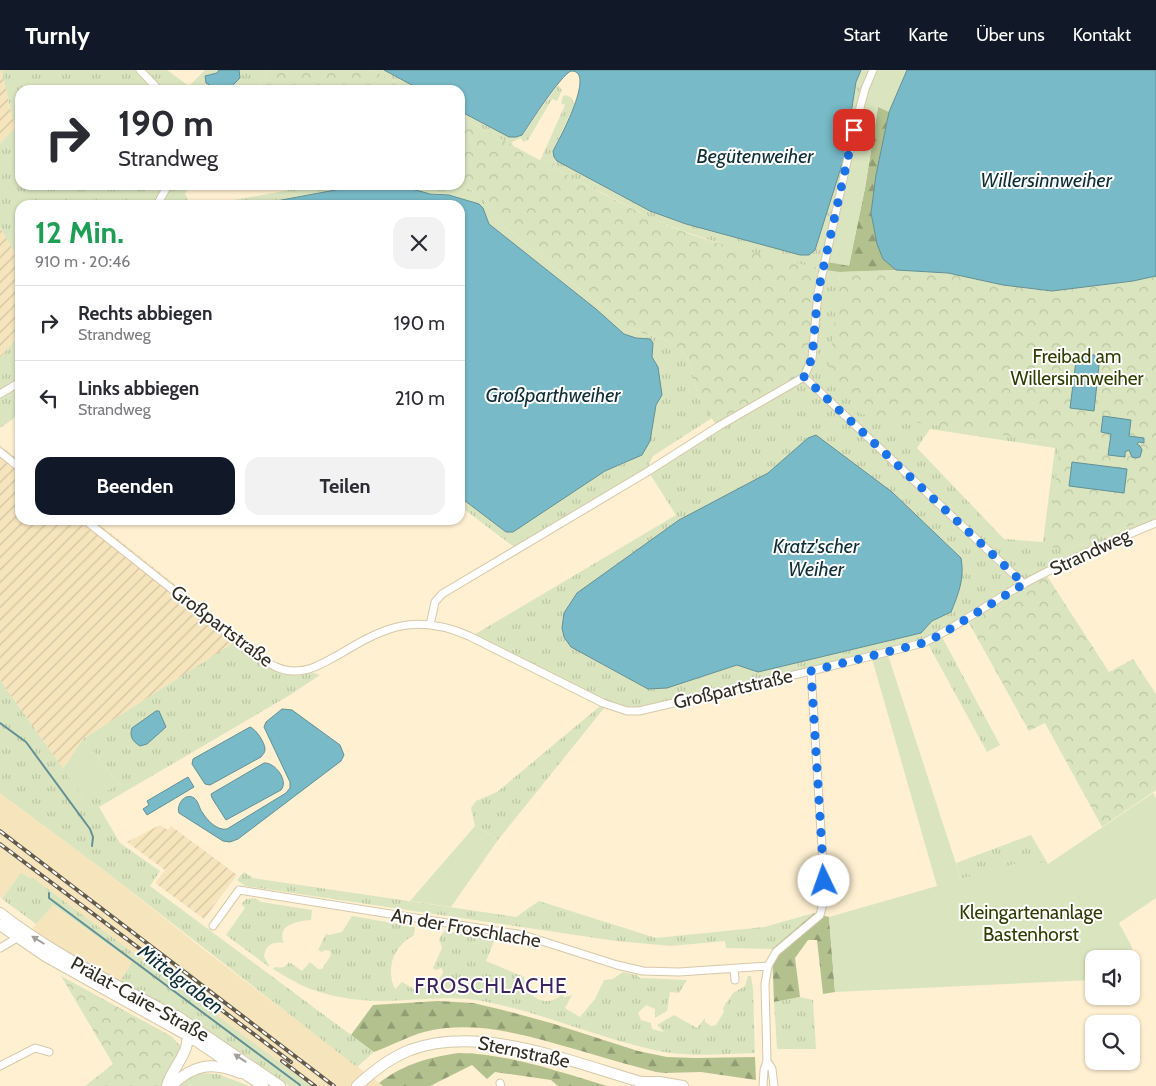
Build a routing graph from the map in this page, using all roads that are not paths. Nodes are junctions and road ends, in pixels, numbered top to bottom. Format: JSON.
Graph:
{"nodes":[{"id":1,"x":140,"y":70,"type":"edge"},
{"id":2,"x":873,"y":70,"type":"edge"},
{"id":3,"x":155,"y":85,"type":"edge"},
{"id":4,"x":804,"y":377,"type":"junction"},
{"id":5,"x":15,"y":385,"type":"edge"},
{"id":6,"x":0,"y":394,"type":"edge"},
{"id":7,"x":0,"y":452,"type":"edge"},
{"id":8,"x":15,"y":464,"type":"edge"},
{"id":9,"x":1156,"y":523,"type":"edge"},
{"id":10,"x":91,"y":525,"type":"edge"},
{"id":11,"x":1024,"y":584,"type":"junction"},
{"id":12,"x":430,"y":625,"type":"junction"},
{"id":13,"x":811,"y":671,"type":"junction"},
{"id":14,"x":0,"y":913,"type":"edge"},
{"id":15,"x":0,"y":925,"type":"edge"},
{"id":16,"x":213,"y":926,"type":"dead end"},
{"id":17,"x":20,"y":934,"type":"junction"},
{"id":18,"x":0,"y":948,"type":"edge"},
{"id":19,"x":768,"y":966,"type":"junction"},
{"id":20,"x":734,"y":969,"type":"junction"},
{"id":21,"x":86,"y":973,"type":"junction"},
{"id":22,"x":735,"y":980,"type":"dead end"},
{"id":23,"x":172,"y":1015,"type":"junction"},
{"id":24,"x":188,"y":1035,"type":"junction"},
{"id":25,"x":49,"y":1052,"type":"dead end"},
{"id":26,"x":767,"y":1061,"type":"junction"},
{"id":27,"x":0,"y":1066,"type":"edge"},
{"id":28,"x":253,"y":1079,"type":"junction"},
{"id":29,"x":645,"y":1084,"type":"edge"},
{"id":30,"x":167,"y":1086,"type":"edge"},
{"id":31,"x":171,"y":1086,"type":"edge"},
{"id":32,"x":263,"y":1086,"type":"edge"},
{"id":33,"x":280,"y":1086,"type":"edge"},
{"id":34,"x":357,"y":1086,"type":"edge"},
{"id":35,"x":683,"y":1086,"type":"edge"},
{"id":36,"x":763,"y":1086,"type":"edge"},
{"id":37,"x":774,"y":1086,"type":"edge"}],
"edges":[{"from":1,"to":3,"type":"street"},
{"from":2,"to":4,"type":"street"},
{"from":4,"to":11,"type":"street"},
{"from":4,"to":12,"type":"street"},
{"from":5,"to":6,"type":"street"},
{"from":7,"to":8,"type":"street"},
{"from":9,"to":11,"type":"street","name":"Strandweg"},
{"from":10,"to":12,"type":"street","name":"Großpartstraße"},
{"from":11,"to":13,"type":"street","name":"Strandweg"},
{"from":12,"to":13,"type":"street","name":"Großpartstraße"},
{"from":13,"to":19,"type":"street","name":"Großpartstraße"},
{"from":14,"to":17,"type":"street","name":"Prälat-Caire-Straße"},
{"from":15,"to":17,"type":"street","name":"Prälat-Caire-Straße"},
{"from":16,"to":20,"type":"street","name":"An der Froschlache"},
{"from":17,"to":18,"type":"street"},
{"from":17,"to":21,"type":"street","name":"Prälat-Caire-Straße"},
{"from":19,"to":20,"type":"street","name":"An der Froschlache"},
{"from":19,"to":26,"type":"street"},
{"from":20,"to":22,"type":"street"},
{"from":21,"to":23,"type":"street","name":"Prälat-Caire-Straße"},
{"from":21,"to":24,"type":"street","name":"Prälat-Caire-Straße"},
{"from":23,"to":24,"type":"street"},
{"from":33,"to":23,"type":"street","name":"Prälat-Caire-Straße","one_way":true},
{"from":24,"to":28,"type":"street","name":"Prälat-Caire-Straße"},
{"from":24,"to":30,"type":"street"},
{"from":25,"to":27,"type":"street"},
{"from":26,"to":36,"type":"street"},
{"from":26,"to":37,"type":"street"},
{"from":28,"to":31,"type":"street"},
{"from":28,"to":32,"type":"street","name":"Prälat-Caire-Straße"},
{"from":29,"to":34,"type":"street","name":"Sternstraße"},
{"from":29,"to":35,"type":"street","name":"Sternstraße"}]}
